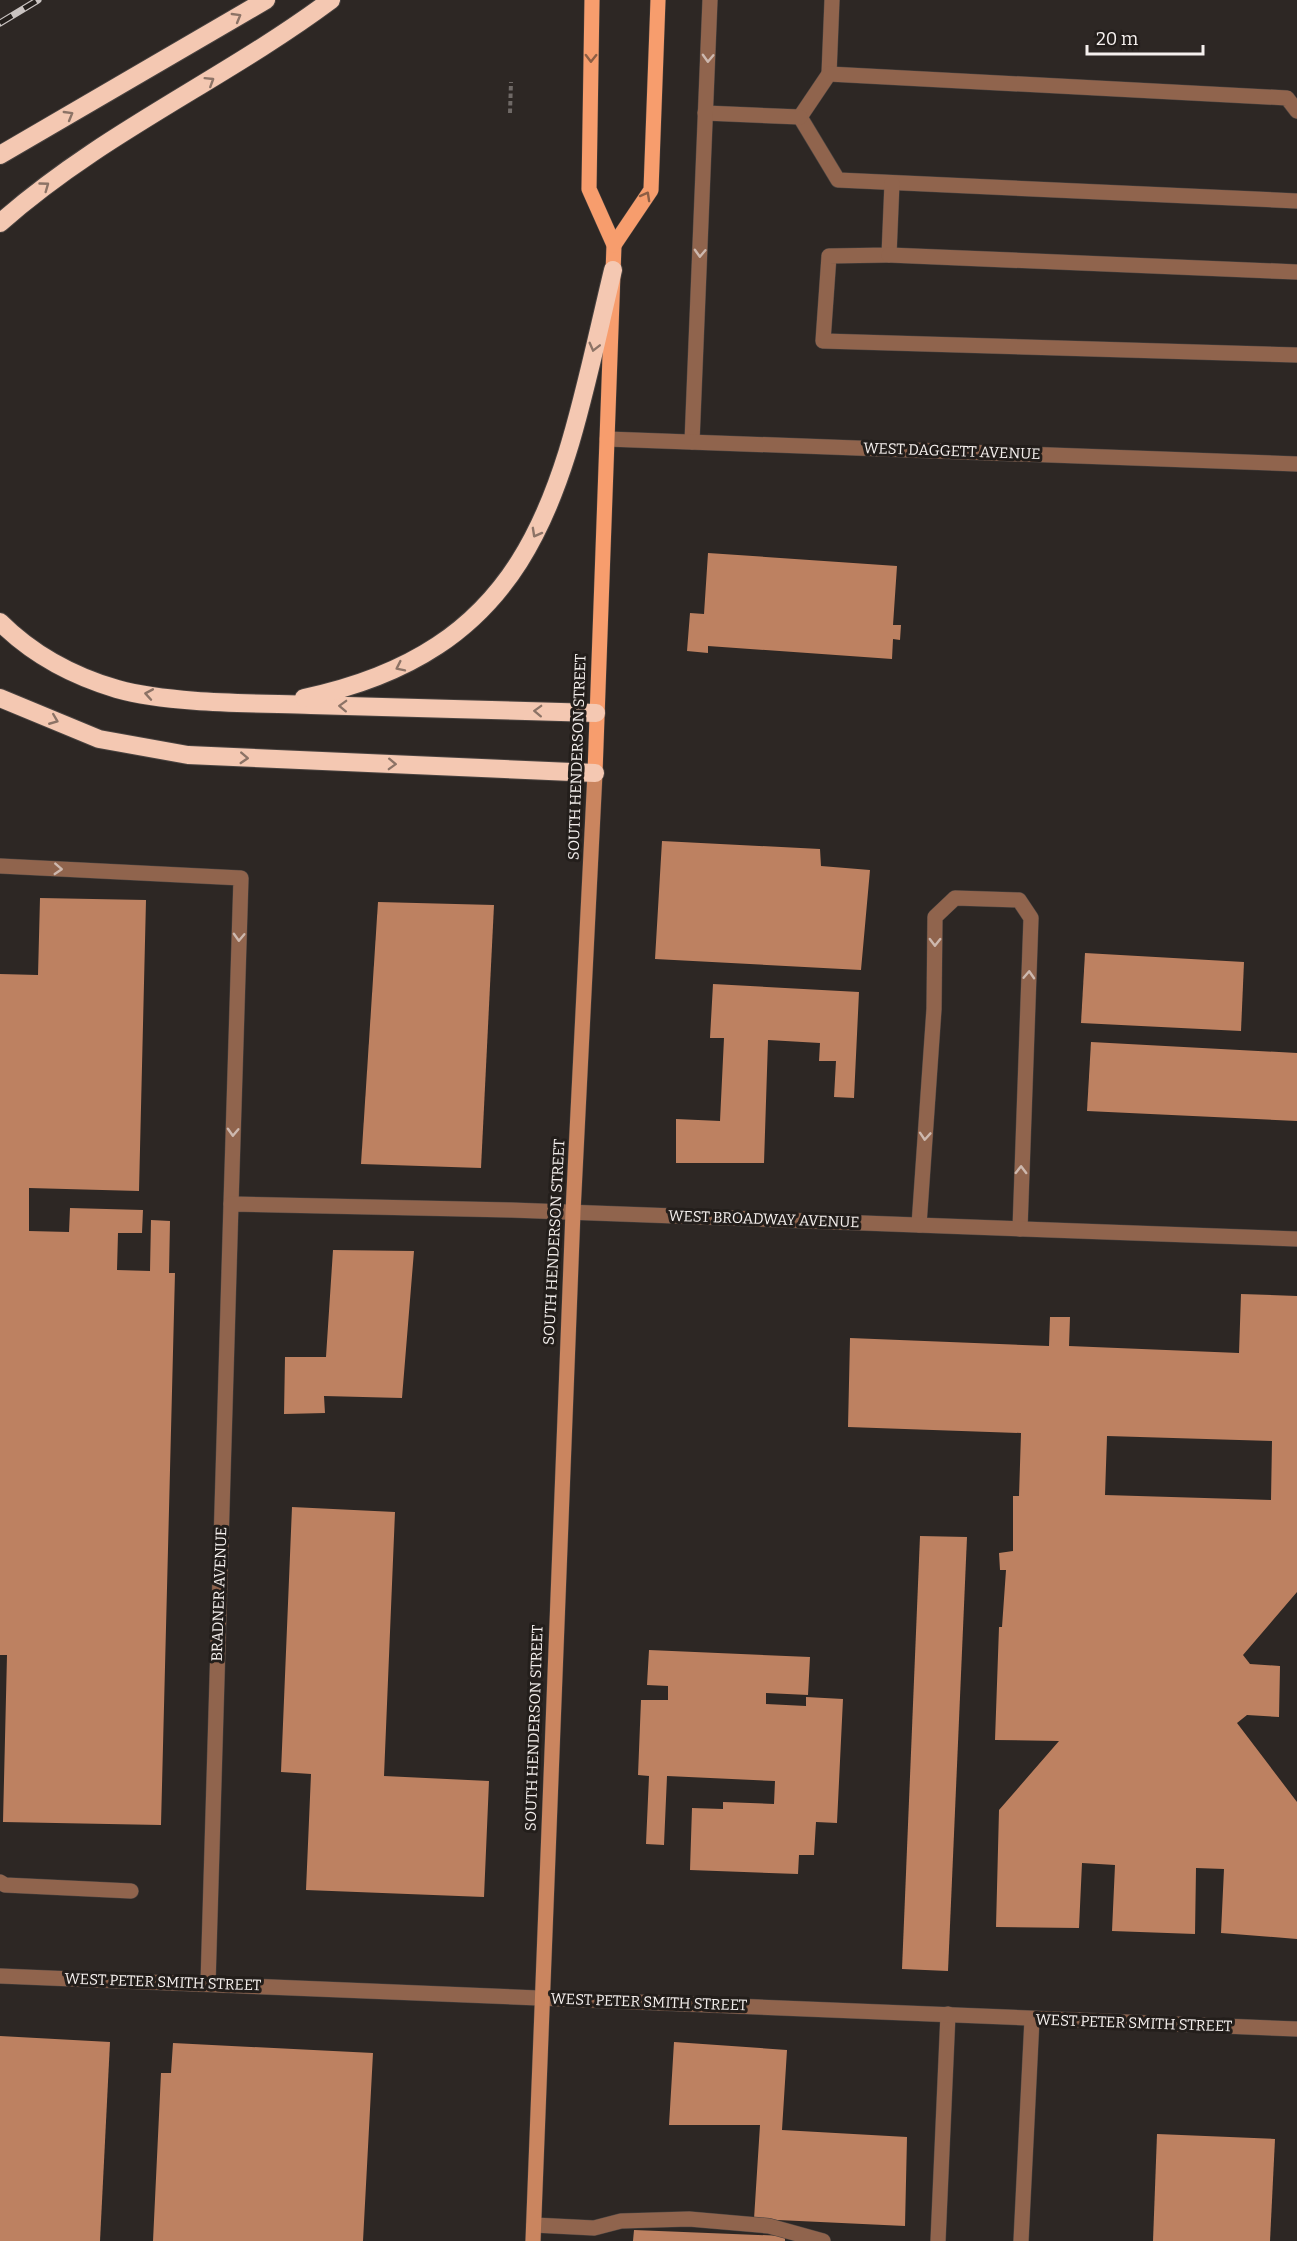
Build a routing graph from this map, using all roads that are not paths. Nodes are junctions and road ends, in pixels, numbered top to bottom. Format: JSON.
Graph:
{"nodes":[{"id":1,"x":266,"y":0,"type":"edge"},
{"id":2,"x":331,"y":0,"type":"edge"},
{"id":3,"x":592,"y":0,"type":"edge"},
{"id":4,"x":658,"y":0,"type":"edge"},
{"id":5,"x":710,"y":0,"type":"edge"},
{"id":6,"x":832,"y":0,"type":"edge"},
{"id":7,"x":829,"y":74,"type":"junction"},
{"id":8,"x":1297,"y":111,"type":"edge"},
{"id":9,"x":705,"y":113,"type":"junction"},
{"id":10,"x":800,"y":117,"type":"junction"},
{"id":11,"x":0,"y":155,"type":"edge"},
{"id":12,"x":892,"y":183,"type":"junction"},
{"id":13,"x":1297,"y":201,"type":"edge"},
{"id":14,"x":0,"y":223,"type":"edge"},
{"id":15,"x":614,"y":245,"type":"junction"},
{"id":16,"x":889,"y":255,"type":"junction"},
{"id":17,"x":613,"y":270,"type":"junction"},
{"id":18,"x":1297,"y":272,"type":"edge"},
{"id":19,"x":1297,"y":355,"type":"edge"},
{"id":20,"x":607,"y":439,"type":"junction"},
{"id":21,"x":692,"y":441,"type":"junction"},
{"id":22,"x":1297,"y":464,"type":"edge"},
{"id":23,"x":0,"y":622,"type":"edge"},
{"id":24,"x":0,"y":698,"type":"edge"},
{"id":25,"x":273,"y":704,"type":"junction"},
{"id":26,"x":597,"y":713,"type":"junction"},
{"id":27,"x":595,"y":773,"type":"junction"},
{"id":28,"x":0,"y":866,"type":"edge"},
{"id":29,"x":231,"y":1204,"type":"junction"},
{"id":30,"x":573,"y":1212,"type":"junction"},
{"id":31,"x":919,"y":1225,"type":"junction"},
{"id":32,"x":1020,"y":1229,"type":"junction"},
{"id":33,"x":1297,"y":1239,"type":"edge"},
{"id":34,"x":0,"y":1882,"type":"edge"},
{"id":35,"x":131,"y":1891,"type":"dead end"},
{"id":36,"x":0,"y":1976,"type":"edge"},
{"id":37,"x":208,"y":1984,"type":"junction"},
{"id":38,"x":542,"y":1998,"type":"junction"},
{"id":39,"x":948,"y":2014,"type":"junction"},
{"id":40,"x":1032,"y":2019,"type":"junction"},
{"id":41,"x":1297,"y":2029,"type":"edge"},
{"id":42,"x":534,"y":2225,"type":"junction"},
{"id":43,"x":533,"y":2241,"type":"edge"},
{"id":44,"x":823,"y":2241,"type":"edge"},
{"id":45,"x":938,"y":2241,"type":"edge"},
{"id":46,"x":1021,"y":2241,"type":"edge"}],
"edges":[{"from":11,"to":1,"type":"highway","one_way":true},
{"from":14,"to":2,"type":"highway","one_way":true},
{"from":3,"to":15,"type":"main road","name":"SOUTH HENDERSON STREET","one_way":true},
{"from":15,"to":4,"type":"main road","one_way":true},
{"from":5,"to":9,"type":"street","one_way":true},
{"from":6,"to":7,"type":"street"},
{"from":7,"to":8,"type":"street"},
{"from":7,"to":10,"type":"street"},
{"from":9,"to":10,"type":"street"},
{"from":9,"to":21,"type":"street","one_way":true},
{"from":10,"to":12,"type":"street"},
{"from":12,"to":13,"type":"street"},
{"from":12,"to":16,"type":"street"},
{"from":15,"to":17,"type":"main road","name":"SOUTH HENDERSON STREET"},
{"from":16,"to":18,"type":"street"},
{"from":16,"to":19,"type":"street"},
{"from":17,"to":20,"type":"main road","name":"SOUTH HENDERSON STREET"},
{"from":17,"to":25,"type":"highway","one_way":true},
{"from":20,"to":21,"type":"street","name":"WEST DAGGETT AVENUE"},
{"from":20,"to":26,"type":"main road","name":"SOUTH HENDERSON STREET"},
{"from":21,"to":22,"type":"street","name":"WEST DAGGETT AVENUE"},
{"from":25,"to":23,"type":"highway","one_way":true},
{"from":24,"to":27,"type":"highway","one_way":true},
{"from":26,"to":25,"type":"highway","one_way":true},
{"from":26,"to":27,"type":"main road","name":"SOUTH HENDERSON STREET"},
{"from":27,"to":30,"type":"main road","name":"SOUTH HENDERSON STREET"},
{"from":28,"to":29,"type":"street","name":"BRADNER AVENUE","one_way":true},
{"from":29,"to":30,"type":"street","name":"WEST BROADWAY AVENUE"},
{"from":29,"to":37,"type":"street","name":"BRADNER AVENUE"},
{"from":30,"to":31,"type":"street","name":"WEST BROADWAY AVENUE"},
{"from":30,"to":38,"type":"main road","name":"SOUTH HENDERSON STREET"},
{"from":31,"to":32,"type":"street","name":"WEST BROADWAY AVENUE"},
{"from":32,"to":31,"type":"street","one_way":true},
{"from":32,"to":33,"type":"street","name":"WEST BROADWAY AVENUE"},
{"from":34,"to":35,"type":"street"},
{"from":36,"to":37,"type":"street","name":"WEST PETER SMITH STREET"},
{"from":37,"to":38,"type":"street","name":"WEST PETER SMITH STREET"},
{"from":38,"to":39,"type":"street","name":"WEST PETER SMITH STREET"},
{"from":38,"to":42,"type":"main road","name":"SOUTH HENDERSON STREET"},
{"from":39,"to":40,"type":"street","name":"WEST PETER SMITH STREET"},
{"from":39,"to":45,"type":"street"},
{"from":40,"to":41,"type":"street","name":"WEST PETER SMITH STREET"},
{"from":40,"to":46,"type":"street"},
{"from":42,"to":43,"type":"main road","name":"SOUTH HENDERSON STREET"},
{"from":42,"to":44,"type":"street"}]}
